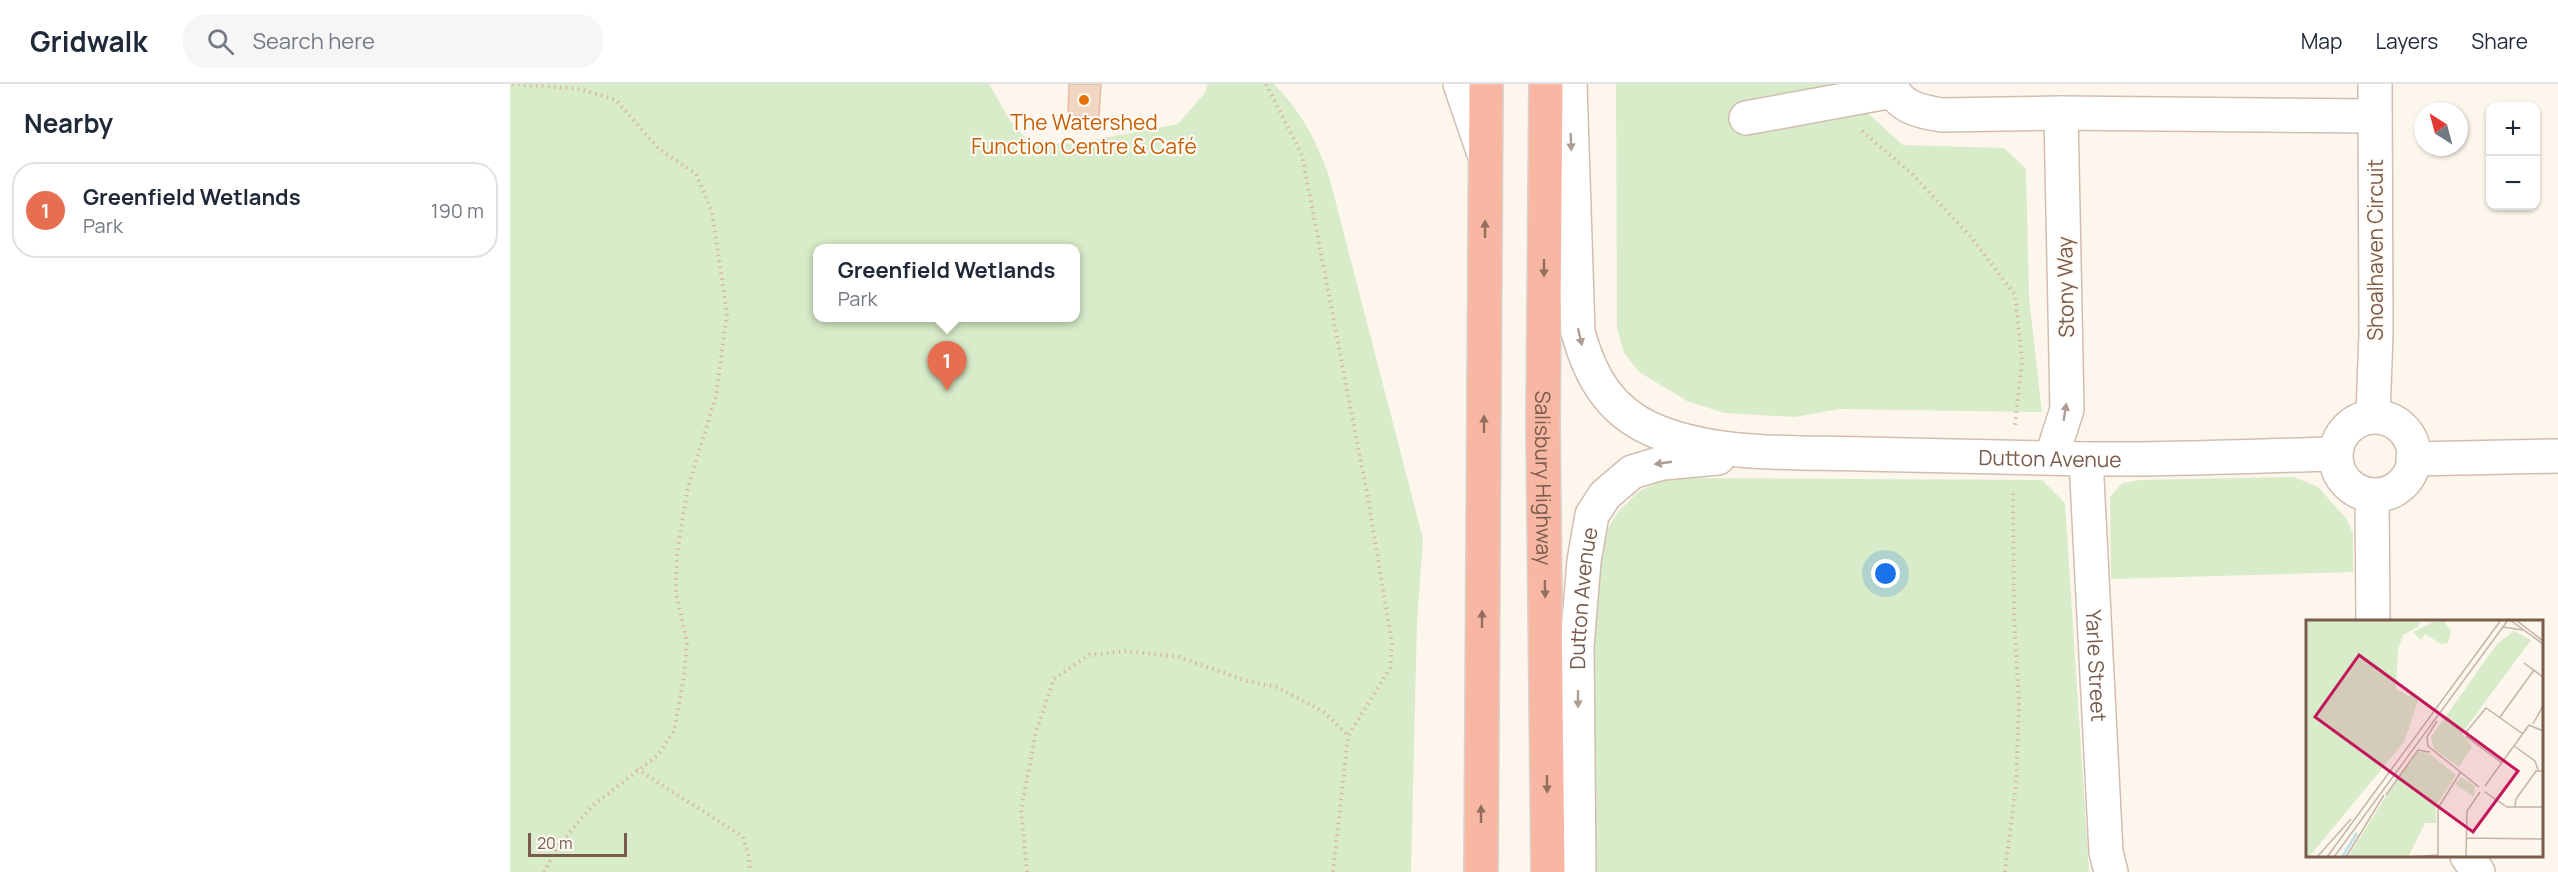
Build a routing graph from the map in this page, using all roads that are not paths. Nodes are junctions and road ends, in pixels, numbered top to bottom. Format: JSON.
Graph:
{"nodes":[{"id":1,"x":1460,"y":84,"type":"edge"},
{"id":2,"x":1486,"y":84,"type":"edge"},
{"id":3,"x":1546,"y":84,"type":"edge"},
{"id":4,"x":1570,"y":84,"type":"edge"},
{"id":5,"x":2375,"y":84,"type":"edge"},
{"id":6,"x":1892,"y":88,"type":"edge"},
{"id":7,"x":2061,"y":113,"type":"junction"},
{"id":8,"x":2375,"y":116,"type":"junction"},
{"id":9,"x":1746,"y":118,"type":"dead end"},
{"id":10,"x":1485,"y":158,"type":"junction"},
{"id":11,"x":2373,"y":416,"type":"junction"},
{"id":12,"x":1763,"y":451,"type":"junction"},
{"id":13,"x":2335,"y":454,"type":"junction"},
{"id":14,"x":2558,"y":456,"type":"edge"},
{"id":15,"x":2052,"y":458,"type":"junction"},
{"id":16,"x":2086,"y":459,"type":"junction"},
{"id":17,"x":2414,"y":459,"type":"junction"},
{"id":18,"x":2372,"y":495,"type":"junction"},
{"id":19,"x":2373,"y":620,"type":"edge"},
{"id":20,"x":2468,"y":857,"type":"edge"},
{"id":21,"x":1481,"y":872,"type":"edge"},
{"id":22,"x":1548,"y":872,"type":"edge"},
{"id":23,"x":1579,"y":872,"type":"edge"},
{"id":24,"x":2111,"y":872,"type":"edge"},
{"id":25,"x":2478,"y":872,"type":"edge"}],
"edges":[{"from":1,"to":10,"type":"street"},
{"from":2,"to":10,"type":"highway"},
{"from":3,"to":22,"type":"highway","name":"Salisbury Highway","one_way":true},
{"from":4,"to":12,"type":"street","name":"Dutton Avenue","one_way":true},
{"from":5,"to":8,"type":"street","name":"Shoalhaven Circuit"},
{"from":6,"to":7,"type":"street"},
{"from":6,"to":9,"type":"street"},
{"from":7,"to":8,"type":"street"},
{"from":15,"to":7,"type":"street","name":"Stony Way","one_way":true},
{"from":8,"to":11,"type":"street","name":"Shoalhaven Circuit"},
{"from":21,"to":10,"type":"highway","one_way":true},
{"from":11,"to":13,"type":"street"},
{"from":11,"to":17,"type":"street"},
{"from":12,"to":15,"type":"street","name":"Dutton Avenue"},
{"from":12,"to":23,"type":"street","name":"Dutton Avenue","one_way":true},
{"from":13,"to":16,"type":"street","name":"Dutton Avenue"},
{"from":13,"to":18,"type":"street"},
{"from":14,"to":17,"type":"street"},
{"from":15,"to":16,"type":"street","name":"Dutton Avenue"},
{"from":16,"to":24,"type":"street","name":"Yarle Street"},
{"from":17,"to":18,"type":"street"},
{"from":18,"to":19,"type":"street"},
{"from":20,"to":25,"type":"street"}]}
